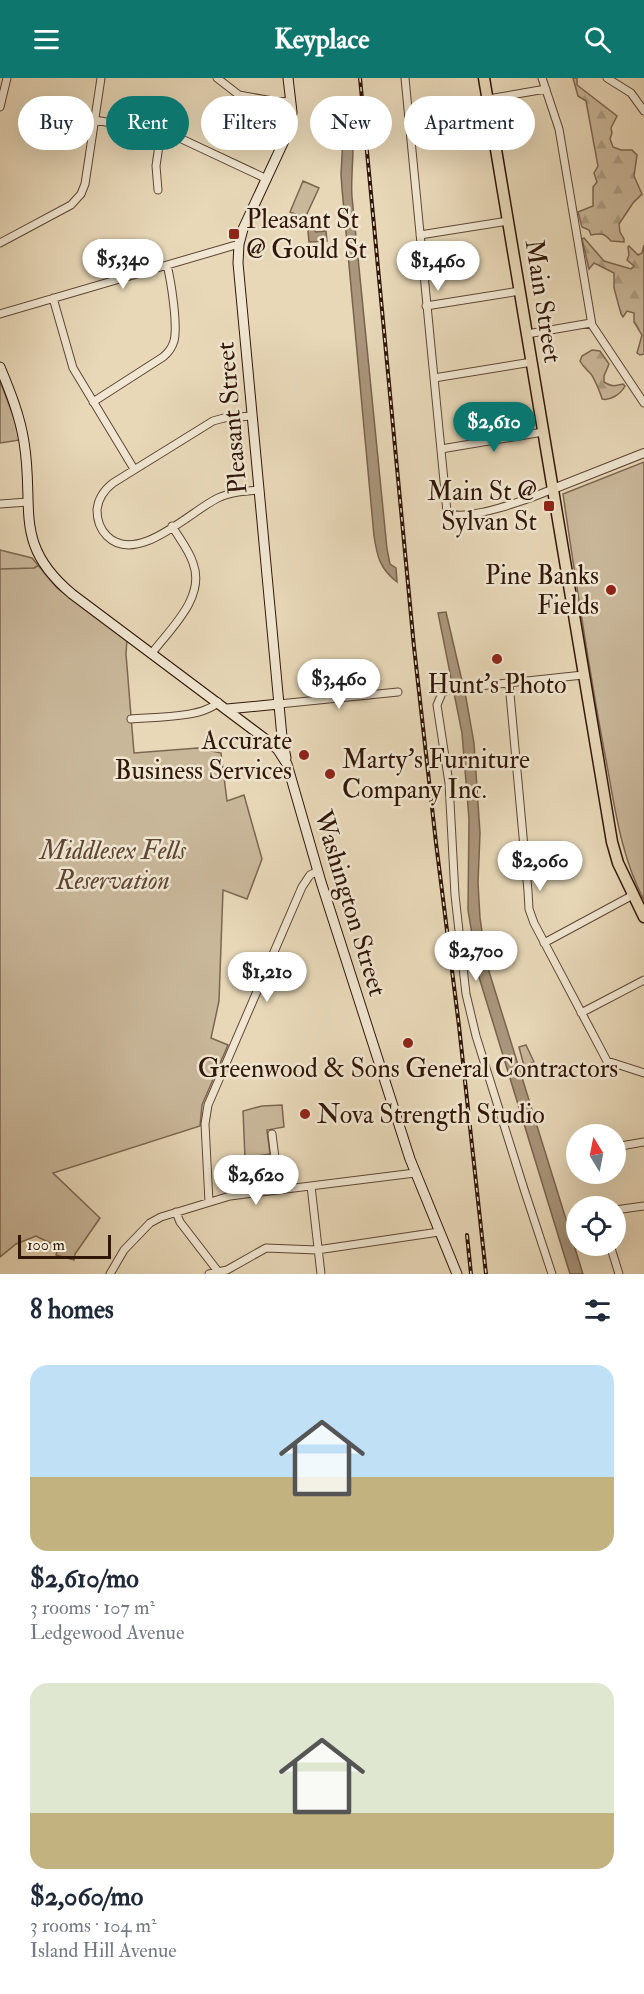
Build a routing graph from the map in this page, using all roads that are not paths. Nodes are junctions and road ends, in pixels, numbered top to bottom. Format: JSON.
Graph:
{"nodes":[{"id":1,"x":7,"y":78,"type":"edge"},
{"id":2,"x":101,"y":78,"type":"edge"},
{"id":3,"x":217,"y":78,"type":"edge"},
{"id":4,"x":288,"y":78,"type":"edge"},
{"id":5,"x":405,"y":78,"type":"edge"},
{"id":6,"x":484,"y":78,"type":"edge"},
{"id":7,"x":542,"y":78,"type":"edge"},
{"id":8,"x":607,"y":78,"type":"edge"},
{"id":9,"x":546,"y":89,"type":"junction"},
{"id":10,"x":246,"y":96,"type":"edge"},
{"id":11,"x":290,"y":96,"type":"edge"},
{"id":12,"x":487,"y":96,"type":"edge"},
{"id":13,"x":505,"y":96,"type":"edge"},
{"id":14,"x":0,"y":107,"type":"edge"},
{"id":15,"x":644,"y":111,"type":"edge"},
{"id":16,"x":95,"y":120,"type":"junction"},
{"id":17,"x":106,"y":122,"type":"edge"},
{"id":18,"x":189,"y":141,"type":"edge"},
{"id":19,"x":158,"y":150,"type":"edge"},
{"id":20,"x":280,"y":150,"type":"edge"},
{"id":21,"x":496,"y":150,"type":"edge"},
{"id":22,"x":267,"y":179,"type":"junction"},
{"id":23,"x":158,"y":190,"type":"dead end"},
{"id":24,"x":508,"y":220,"type":"junction"},
{"id":25,"x":420,"y":235,"type":"junction"},
{"id":26,"x":0,"y":243,"type":"edge"},
{"id":27,"x":239,"y":244,"type":"junction"},
{"id":28,"x":167,"y":265,"type":"junction"},
{"id":29,"x":520,"y":291,"type":"junction"},
{"id":30,"x":53,"y":298,"type":"junction"},
{"id":31,"x":426,"y":306,"type":"junction"},
{"id":32,"x":0,"y":314,"type":"edge"},
{"id":33,"x":591,"y":323,"type":"junction"},
{"id":34,"x":527,"y":334,"type":"junction"},
{"id":35,"x":532,"y":362,"type":"junction"},
{"id":36,"x":0,"y":367,"type":"edge"},
{"id":37,"x":434,"y":378,"type":"junction"},
{"id":38,"x":93,"y":402,"type":"junction"},
{"id":39,"x":644,"y":403,"type":"edge"},
{"id":40,"x":252,"y":416,"type":"junction"},
{"id":41,"x":543,"y":432,"type":"junction"},
{"id":42,"x":441,"y":449,"type":"junction"},
{"id":43,"x":644,"y":453,"type":"edge"},
{"id":44,"x":134,"y":469,"type":"junction"},
{"id":45,"x":553,"y":489,"type":"junction"},
{"id":46,"x":259,"y":490,"type":"junction"},
{"id":47,"x":28,"y":502,"type":"junction"},
{"id":48,"x":0,"y":504,"type":"edge"},
{"id":49,"x":172,"y":526,"type":"junction"},
{"id":50,"x":152,"y":653,"type":"junction"},
{"id":51,"x":583,"y":675,"type":"junction"},
{"id":52,"x":509,"y":683,"type":"junction"},
{"id":53,"x":398,"y":692,"type":"dead end"},
{"id":54,"x":218,"y":702,"type":"junction"},
{"id":55,"x":279,"y":704,"type":"junction"},
{"id":56,"x":227,"y":709,"type":"junction"},
{"id":57,"x":131,"y":719,"type":"dead end"},
{"id":58,"x":288,"y":764,"type":"junction"},
{"id":59,"x":318,"y":871,"type":"junction"},
{"id":60,"x":633,"y":895,"type":"junction"},
{"id":61,"x":644,"y":917,"type":"edge"},
{"id":62,"x":544,"y":943,"type":"junction"},
{"id":63,"x":644,"y":980,"type":"edge"},
{"id":64,"x":581,"y":1013,"type":"junction"},
{"id":65,"x":644,"y":1072,"type":"edge"},
{"id":66,"x":272,"y":1134,"type":"dead end"},
{"id":67,"x":644,"y":1142,"type":"edge"},
{"id":68,"x":626,"y":1145,"type":"edge"},
{"id":69,"x":415,"y":1173,"type":"junction"},
{"id":70,"x":311,"y":1186,"type":"junction"},
{"id":71,"x":279,"y":1190,"type":"junction"},
{"id":72,"x":209,"y":1202,"type":"junction"},
{"id":73,"x":644,"y":1206,"type":"edge"},
{"id":74,"x":626,"y":1208,"type":"edge"},
{"id":75,"x":176,"y":1212,"type":"junction"},
{"id":76,"x":440,"y":1232,"type":"junction"},
{"id":77,"x":317,"y":1250,"type":"junction"},
{"id":78,"x":613,"y":1256,"type":"edge"},
{"id":79,"x":220,"y":1273,"type":"edge"},
{"id":80,"x":110,"y":1274,"type":"edge"},
{"id":81,"x":209,"y":1274,"type":"edge"},
{"id":82,"x":321,"y":1274,"type":"edge"},
{"id":83,"x":457,"y":1274,"type":"edge"},
{"id":84,"x":552,"y":1274,"type":"edge"},
{"id":85,"x":619,"y":1274,"type":"edge"}],
"edges":[{"from":1,"to":14,"type":"street"},
{"from":2,"to":16,"type":"street"},
{"from":3,"to":10,"type":"street"},
{"from":4,"to":11,"type":"main road","name":"Pleasant Street"},
{"from":5,"to":25,"type":"street"},
{"from":6,"to":12,"type":"main road","name":"Main Street"},
{"from":7,"to":9,"type":"street"},
{"from":8,"to":15,"type":"street"},
{"from":9,"to":13,"type":"street"},
{"from":9,"to":33,"type":"street"},
{"from":16,"to":17,"type":"street"},
{"from":16,"to":26,"type":"street"},
{"from":18,"to":22,"type":"street"},
{"from":19,"to":23,"type":"street"},
{"from":20,"to":22,"type":"main road","name":"Pleasant Street"},
{"from":21,"to":24,"type":"main road","name":"Main Street"},
{"from":22,"to":27,"type":"main road","name":"Pleasant Street"},
{"from":24,"to":25,"type":"street"},
{"from":24,"to":29,"type":"main road","name":"Main Street"},
{"from":25,"to":31,"type":"street"},
{"from":27,"to":28,"type":"street"},
{"from":27,"to":40,"type":"main road","name":"Pleasant Street"},
{"from":28,"to":30,"type":"street"},
{"from":28,"to":38,"type":"street"},
{"from":29,"to":31,"type":"street"},
{"from":29,"to":34,"type":"main road","name":"Main Street"},
{"from":30,"to":32,"type":"street"},
{"from":30,"to":38,"type":"street"},
{"from":31,"to":37,"type":"street"},
{"from":33,"to":34,"type":"street"},
{"from":33,"to":39,"type":"street"},
{"from":34,"to":35,"type":"main road","name":"Main Street"},
{"from":35,"to":37,"type":"street"},
{"from":35,"to":41,"type":"main road","name":"Main Street"},
{"from":36,"to":47,"type":"main road","name":"Washington Street"},
{"from":37,"to":42,"type":"street"},
{"from":38,"to":44,"type":"street"},
{"from":40,"to":44,"type":"street"},
{"from":40,"to":46,"type":"main road","name":"Pleasant Street"},
{"from":41,"to":42,"type":"street"},
{"from":41,"to":45,"type":"main road","name":"Main Street"},
{"from":42,"to":45,"type":"street"},
{"from":43,"to":45,"type":"street"},
{"from":44,"to":49,"type":"street"},
{"from":45,"to":51,"type":"main road","name":"Main Street"},
{"from":46,"to":49,"type":"street"},
{"from":46,"to":55,"type":"main road","name":"Pleasant Street"},
{"from":47,"to":48,"type":"street"},
{"from":47,"to":50,"type":"main road","name":"Washington Street"},
{"from":49,"to":50,"type":"street"},
{"from":50,"to":54,"type":"main road","name":"Washington Street"},
{"from":51,"to":52,"type":"street"},
{"from":51,"to":60,"type":"main road","name":"Main Street"},
{"from":52,"to":62,"type":"street"},
{"from":52,"to":84,"type":"street"},
{"from":53,"to":55,"type":"street"},
{"from":54,"to":56,"type":"main road","name":"Washington Street"},
{"from":54,"to":57,"type":"street"},
{"from":55,"to":56,"type":"main road"},
{"from":55,"to":58,"type":"main road","name":"Pleasant Street"},
{"from":56,"to":58,"type":"main road","name":"Washington Street"},
{"from":58,"to":59,"type":"main road","name":"Washington Street"},
{"from":59,"to":69,"type":"main road","name":"Washington Street"},
{"from":59,"to":72,"type":"street"},
{"from":60,"to":61,"type":"main road","name":"Main Street"},
{"from":60,"to":62,"type":"street"},
{"from":62,"to":64,"type":"street"},
{"from":63,"to":64,"type":"street"},
{"from":64,"to":65,"type":"street"},
{"from":66,"to":71,"type":"street"},
{"from":67,"to":68,"type":"street"},
{"from":69,"to":70,"type":"street"},
{"from":69,"to":76,"type":"main road","name":"Washington Street"},
{"from":70,"to":71,"type":"street"},
{"from":70,"to":77,"type":"street"},
{"from":71,"to":72,"type":"street"},
{"from":72,"to":75,"type":"street"},
{"from":73,"to":74,"type":"street"},
{"from":75,"to":79,"type":"street"},
{"from":75,"to":80,"type":"street"},
{"from":76,"to":77,"type":"street"},
{"from":76,"to":83,"type":"main road","name":"Washington Street"},
{"from":77,"to":79,"type":"street"},
{"from":77,"to":82,"type":"street"},
{"from":78,"to":85,"type":"street"},
{"from":79,"to":81,"type":"street"}]}
